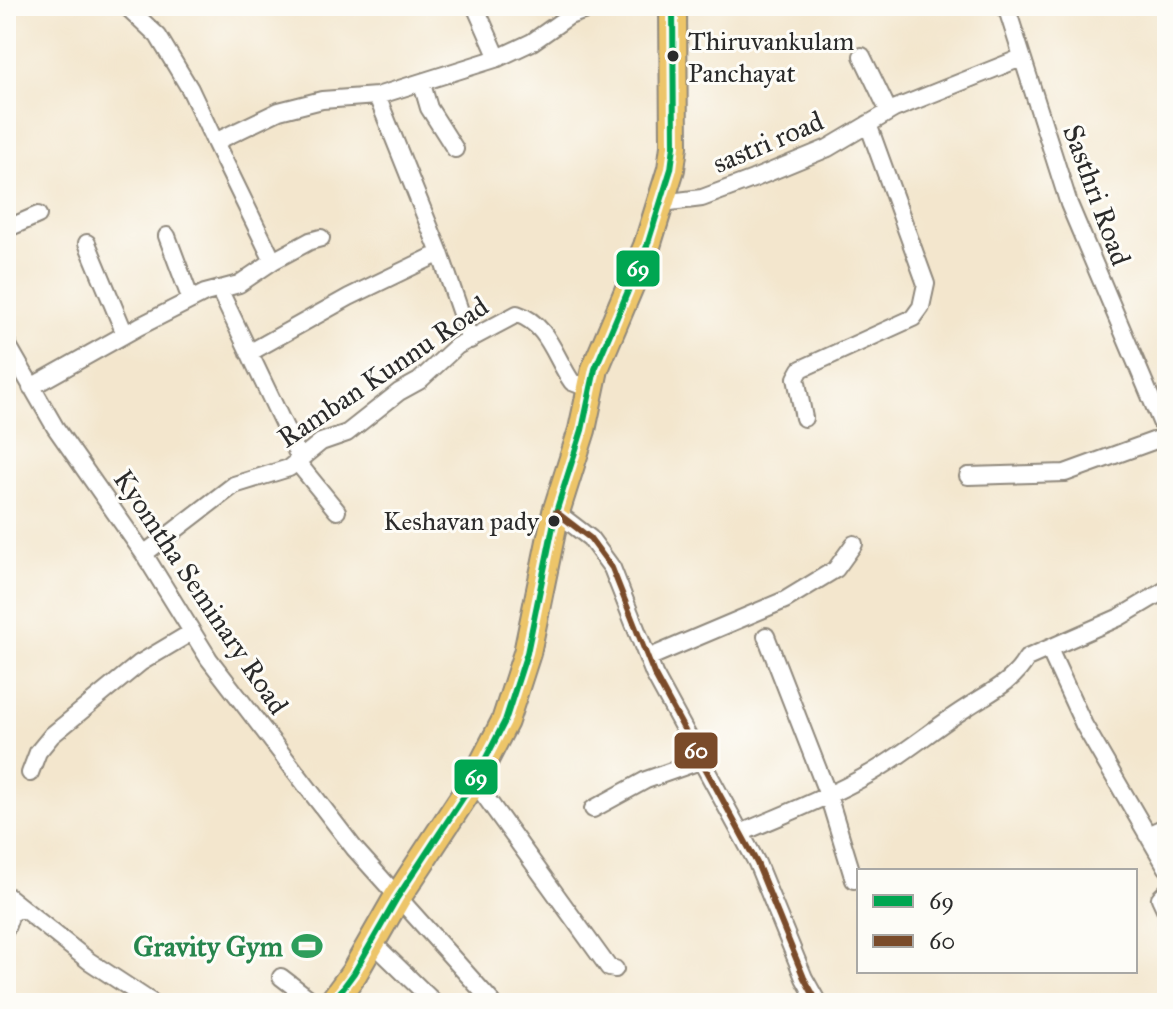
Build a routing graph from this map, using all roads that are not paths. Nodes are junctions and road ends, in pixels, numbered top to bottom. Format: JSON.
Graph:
{"nodes":[{"id":1,"x":126,"y":6,"type":"edge"},
{"id":2,"x":475,"y":6,"type":"edge"},
{"id":3,"x":597,"y":6,"type":"edge"},
{"id":4,"x":673,"y":6,"type":"edge"},
{"id":5,"x":1006,"y":6,"type":"edge"},
{"id":6,"x":862,"y":56,"type":"dead end"},
{"id":7,"x":498,"y":58,"type":"junction"},
{"id":8,"x":1021,"y":58,"type":"junction"},
{"id":9,"x":422,"y":84,"type":"junction"},
{"id":10,"x":377,"y":96,"type":"junction"},
{"id":11,"x":889,"y":112,"type":"junction"},
{"id":12,"x":868,"y":124,"type":"junction"},
{"id":13,"x":215,"y":142,"type":"junction"},
{"id":14,"x":455,"y":149,"type":"dead end"},
{"id":15,"x":662,"y":203,"type":"junction"},
{"id":16,"x":38,"y":215,"type":"dead end"},
{"id":17,"x":6,"y":229,"type":"edge"},
{"id":18,"x":167,"y":236,"type":"dead end"},
{"id":19,"x":321,"y":238,"type":"dead end"},
{"id":20,"x":87,"y":243,"type":"dead end"},
{"id":21,"x":440,"y":253,"type":"junction"},
{"id":22,"x":273,"y":261,"type":"junction"},
{"id":23,"x":219,"y":289,"type":"junction"},
{"id":24,"x":191,"y":300,"type":"junction"},
{"id":25,"x":125,"y":334,"type":"junction"},
{"id":26,"x":470,"y":340,"type":"junction"},
{"id":27,"x":6,"y":342,"type":"edge"},
{"id":28,"x":249,"y":353,"type":"junction"},
{"id":29,"x":31,"y":387,"type":"junction"},
{"id":30,"x":590,"y":389,"type":"junction"},
{"id":31,"x":1163,"y":416,"type":"edge"},
{"id":32,"x":804,"y":418,"type":"dead end"},
{"id":33,"x":1167,"y":436,"type":"edge"},
{"id":34,"x":298,"y":460,"type":"junction"},
{"id":35,"x":968,"y":476,"type":"dead end"},
{"id":36,"x":337,"y":511,"type":"dead end"},
{"id":37,"x":556,"y":512,"type":"junction"},
{"id":38,"x":854,"y":544,"type":"dead end"},
{"id":39,"x":144,"y":554,"type":"junction"},
{"id":40,"x":1167,"y":589,"type":"edge"},
{"id":41,"x":192,"y":632,"type":"junction"},
{"id":42,"x":766,"y":636,"type":"dead end"},
{"id":43,"x":1049,"y":649,"type":"junction"},
{"id":44,"x":648,"y":658,"type":"junction"},
{"id":45,"x":700,"y":761,"type":"junction"},
{"id":46,"x":30,"y":773,"type":"dead end"},
{"id":47,"x":474,"y":781,"type":"junction"},
{"id":48,"x":828,"y":795,"type":"junction"},
{"id":49,"x":593,"y":809,"type":"dead end"},
{"id":50,"x":1167,"y":826,"type":"edge"},
{"id":51,"x":741,"y":833,"type":"junction"},
{"id":52,"x":1147,"y":835,"type":"junction"},
{"id":53,"x":1167,"y":868,"type":"edge"},
{"id":54,"x":854,"y":880,"type":"dead end"},
{"id":55,"x":1167,"y":891,"type":"edge"},
{"id":56,"x":6,"y":895,"type":"edge"},
{"id":57,"x":397,"y":898,"type":"junction"},
{"id":58,"x":21,"y":908,"type":"junction"},
{"id":59,"x":1167,"y":913,"type":"edge"},
{"id":60,"x":6,"y":928,"type":"edge"},
{"id":61,"x":372,"y":942,"type":"junction"},
{"id":62,"x":615,"y":969,"type":"dead end"},
{"id":63,"x":281,"y":977,"type":"dead end"},
{"id":64,"x":153,"y":1003,"type":"edge"},
{"id":65,"x":315,"y":1003,"type":"edge"},
{"id":66,"x":332,"y":1003,"type":"edge"},
{"id":67,"x":435,"y":1003,"type":"edge"},
{"id":68,"x":493,"y":1003,"type":"edge"},
{"id":69,"x":818,"y":1003,"type":"edge"}],
"edges":[{"from":1,"to":13,"type":"street"},
{"from":2,"to":7,"type":"street"},
{"from":3,"to":7,"type":"street"},
{"from":4,"to":15,"type":"highway"},
{"from":5,"to":8,"type":"street","name":"Sasthri Road"},
{"from":6,"to":11,"type":"street"},
{"from":7,"to":9,"type":"street"},
{"from":8,"to":11,"type":"street","name":"sastri road"},
{"from":8,"to":31,"type":"street","name":"Sasthri Road"},
{"from":9,"to":10,"type":"street"},
{"from":9,"to":14,"type":"street"},
{"from":10,"to":13,"type":"street"},
{"from":10,"to":21,"type":"street"},
{"from":11,"to":12,"type":"street","name":"sastri road"},
{"from":12,"to":15,"type":"street","name":"sastri road"},
{"from":12,"to":32,"type":"street"},
{"from":13,"to":22,"type":"street"},
{"from":15,"to":30,"type":"highway"},
{"from":16,"to":17,"type":"street"},
{"from":18,"to":24,"type":"street"},
{"from":19,"to":22,"type":"street"},
{"from":20,"to":25,"type":"street"},
{"from":21,"to":26,"type":"street"},
{"from":21,"to":28,"type":"street"},
{"from":22,"to":23,"type":"street"},
{"from":23,"to":24,"type":"street"},
{"from":23,"to":28,"type":"street"},
{"from":24,"to":25,"type":"street"},
{"from":25,"to":29,"type":"street"},
{"from":26,"to":30,"type":"street","name":"Ramban Kunnu Road"},
{"from":26,"to":34,"type":"street","name":"Ramban Kunnu Road"},
{"from":27,"to":29,"type":"street","name":"Kyomtha Seminary Road"},
{"from":28,"to":34,"type":"street"},
{"from":29,"to":39,"type":"street","name":"Kyomtha Seminary Road"},
{"from":30,"to":37,"type":"highway"},
{"from":31,"to":33,"type":"street","name":"Sasthri Road"},
{"from":33,"to":35,"type":"street"},
{"from":34,"to":36,"type":"street"},
{"from":34,"to":39,"type":"street","name":"Ramban Kunnu Road"},
{"from":37,"to":44,"type":"street"},
{"from":37,"to":47,"type":"highway"},
{"from":38,"to":44,"type":"street"},
{"from":39,"to":41,"type":"street","name":"Kyomtha Seminary Road"},
{"from":40,"to":43,"type":"street"},
{"from":41,"to":46,"type":"street"},
{"from":41,"to":57,"type":"street","name":"Kyomtha Seminary Road"},
{"from":42,"to":48,"type":"street"},
{"from":43,"to":48,"type":"street"},
{"from":43,"to":52,"type":"street"},
{"from":44,"to":45,"type":"street"},
{"from":45,"to":49,"type":"street"},
{"from":45,"to":51,"type":"street"},
{"from":47,"to":57,"type":"highway"},
{"from":47,"to":62,"type":"street"},
{"from":48,"to":51,"type":"street"},
{"from":48,"to":54,"type":"street"},
{"from":50,"to":52,"type":"street"},
{"from":51,"to":69,"type":"street"},
{"from":52,"to":53,"type":"street"},
{"from":55,"to":59,"type":"street"},
{"from":56,"to":58,"type":"street"},
{"from":57,"to":61,"type":"highway"},
{"from":57,"to":68,"type":"street","name":"Kyomtha Seminary Road"},
{"from":58,"to":60,"type":"street"},
{"from":58,"to":64,"type":"street"},
{"from":61,"to":66,"type":"highway"},
{"from":61,"to":67,"type":"street"},
{"from":63,"to":65,"type":"street"}]}
